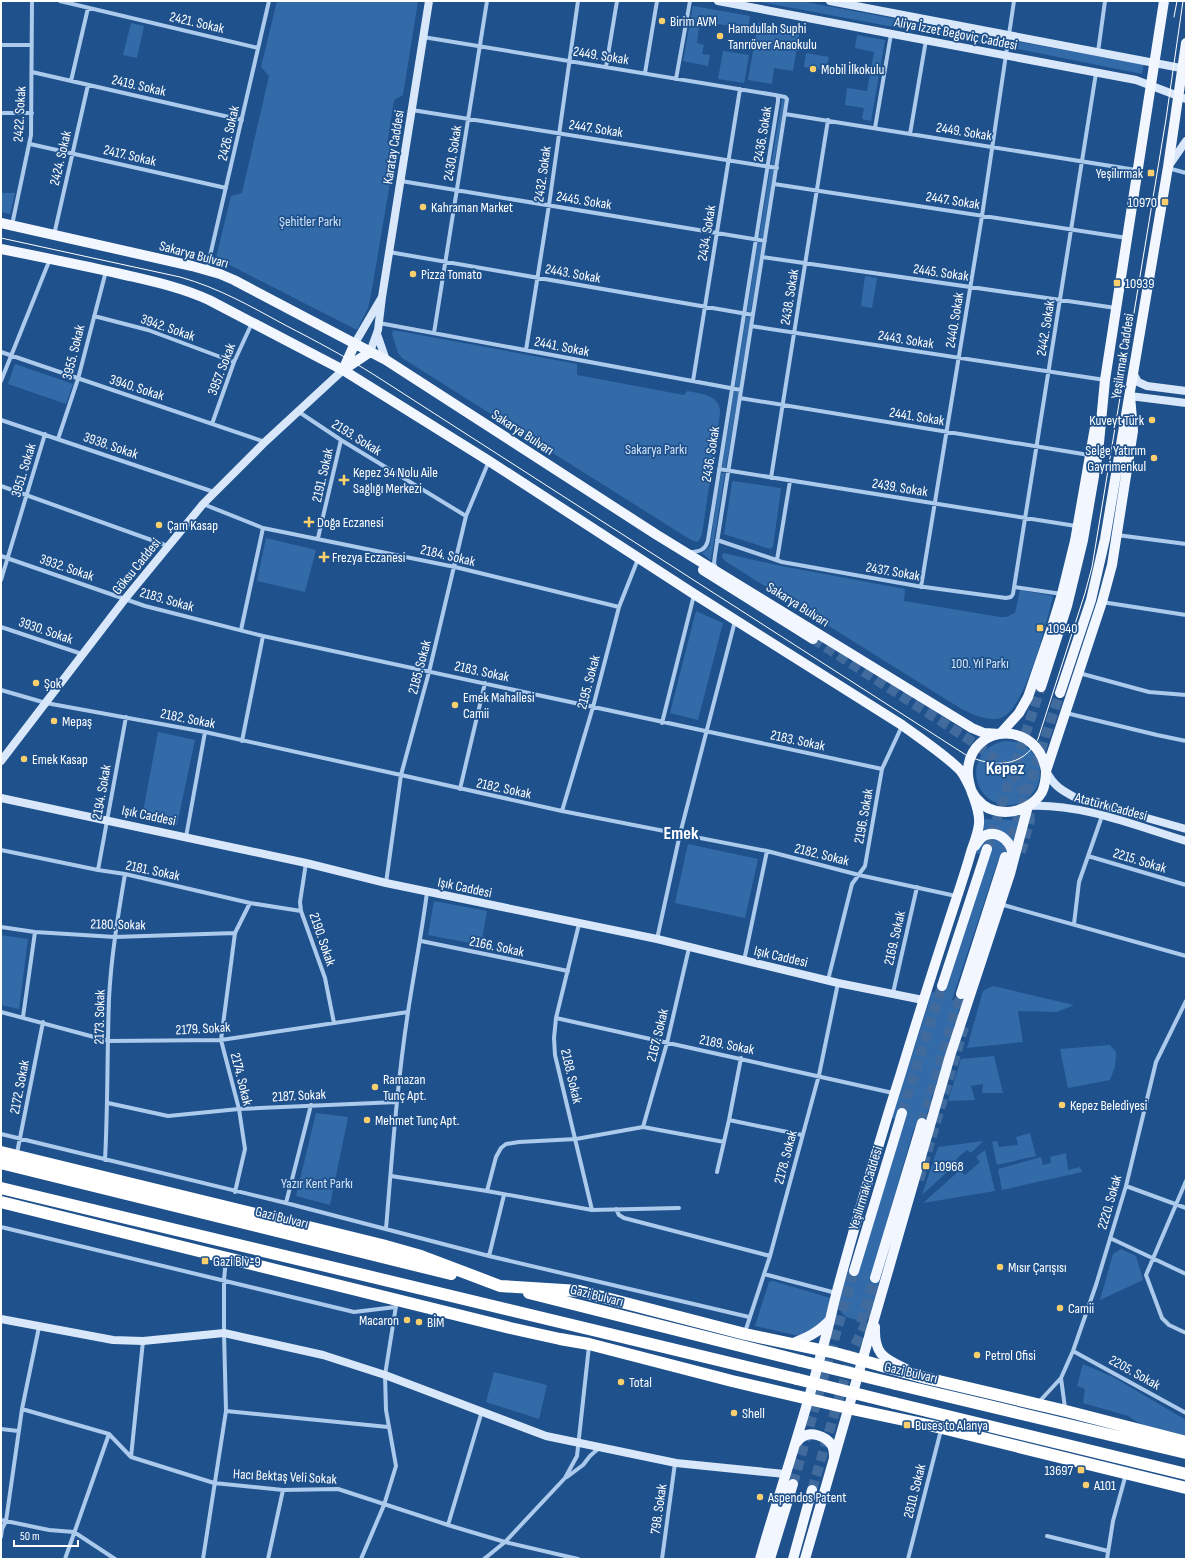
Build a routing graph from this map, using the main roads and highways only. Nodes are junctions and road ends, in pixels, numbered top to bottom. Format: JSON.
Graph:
{"nodes":[{"id":1,"x":1164,"y":1,"type":"edge"},
{"id":2,"x":1186,"y":43,"type":"edge"},
{"id":3,"x":1184,"y":68,"type":"edge"},
{"id":4,"x":1182,"y":98,"type":"edge"},
{"id":5,"x":1,"y":223,"type":"edge"},
{"id":6,"x":1,"y":249,"type":"edge"},
{"id":7,"x":355,"y":343,"type":"junction"},
{"id":8,"x":370,"y":352,"type":"junction"},
{"id":9,"x":343,"y":370,"type":"junction"},
{"id":10,"x":1105,"y":380,"type":"junction"},
{"id":11,"x":1130,"y":396,"type":"junction"},
{"id":12,"x":657,"y":535,"type":"junction"},
{"id":13,"x":813,"y":639,"type":"tunnel mouth"},
{"id":14,"x":1041,"y":687,"type":"tunnel mouth"},
{"id":15,"x":1060,"y":693,"type":"tunnel mouth"},
{"id":16,"x":1000,"y":734,"type":"junction"},
{"id":17,"x":1046,"y":771,"type":"junction"},
{"id":18,"x":971,"y":790,"type":"junction"},
{"id":19,"x":1028,"y":806,"type":"junction"},
{"id":20,"x":987,"y":849,"type":"tunnel mouth"},
{"id":21,"x":972,"y":850,"type":"junction"},
{"id":22,"x":1005,"y":857,"type":"tunnel mouth"},
{"id":23,"x":1010,"y":874,"type":"junction"},
{"id":24,"x":942,"y":986,"type":"tunnel mouth"},
{"id":25,"x":961,"y":994,"type":"tunnel mouth"},
{"id":26,"x":902,"y":1113,"type":"tunnel mouth"},
{"id":27,"x":922,"y":1123,"type":"tunnel mouth"},
{"id":28,"x":1,"y":1152,"type":"edge"},
{"id":29,"x":1,"y":1164,"type":"edge"},
{"id":30,"x":1,"y":1188,"type":"edge"},
{"id":31,"x":1,"y":1202,"type":"edge"},
{"id":32,"x":854,"y":1271,"type":"tunnel mouth"},
{"id":33,"x":875,"y":1278,"type":"tunnel mouth"},
{"id":34,"x":500,"y":1286,"type":"junction"},
{"id":35,"x":476,"y":1303,"type":"junction"},
{"id":36,"x":876,"y":1311,"type":"junction"},
{"id":37,"x":830,"y":1320,"type":"junction"},
{"id":38,"x":560,"y":1339,"type":"junction"},
{"id":39,"x":791,"y":1344,"type":"junction"},
{"id":40,"x":822,"y":1350,"type":"junction"},
{"id":41,"x":862,"y":1361,"type":"junction"},
{"id":42,"x":948,"y":1383,"type":"junction"},
{"id":43,"x":809,"y":1399,"type":"junction"},
{"id":44,"x":849,"y":1408,"type":"junction"},
{"id":45,"x":1186,"y":1442,"type":"edge"},
{"id":46,"x":794,"y":1445,"type":"junction"},
{"id":47,"x":1186,"y":1453,"type":"edge"},
{"id":48,"x":834,"y":1459,"type":"junction"},
{"id":49,"x":1186,"y":1474,"type":"edge"},
{"id":50,"x":793,"y":1484,"type":"tunnel mouth"},
{"id":51,"x":1186,"y":1488,"type":"edge"},
{"id":52,"x":812,"y":1490,"type":"tunnel mouth"},
{"id":53,"x":760,"y":1559,"type":"edge"},
{"id":54,"x":770,"y":1559,"type":"edge"},
{"id":55,"x":793,"y":1559,"type":"edge"},
{"id":56,"x":804,"y":1559,"type":"edge"}],
"edges":[{"from":1,"to":10,"type":"main road"},
{"from":2,"to":3,"type":"main road","name":"Yeşilırmak Caddesi"},
{"from":3,"to":4,"type":"main road","name":"Yeşilırmak Caddesi"},
{"from":4,"to":11,"type":"main road","name":"Yeşilırmak Caddesi"},
{"from":5,"to":7,"type":"main road","name":"Sakarya Bulvarı"},
{"from":6,"to":9,"type":"main road"},
{"from":7,"to":8,"type":"main road","name":"Sakarya Bulvarı"},
{"from":7,"to":9,"type":"main road"},
{"from":8,"to":9,"type":"main road"},
{"from":8,"to":12,"type":"main road","name":"Sakarya Bulvarı"},
{"from":9,"to":18,"type":"main road"},
{"from":10,"to":14,"type":"main road"},
{"from":10,"to":16,"type":"main road"},
{"from":11,"to":15,"type":"main road","name":"Yeşilırmak Caddesi"},
{"from":11,"to":17,"type":"main road"},
{"from":12,"to":13,"type":"main road"},
{"from":12,"to":16,"type":"main road","name":"Sakarya Bulvarı"},
{"from":16,"to":17,"type":"main road"},
{"from":16,"to":18,"type":"main road"},
{"from":17,"to":19,"type":"main road"},
{"from":18,"to":19,"type":"main road"},
{"from":18,"to":21,"type":"main road"},
{"from":19,"to":23,"type":"main road"},
{"from":20,"to":24,"type":"main road"},
{"from":21,"to":23,"type":"main road"},
{"from":21,"to":37,"type":"main road"},
{"from":22,"to":25,"type":"main road"},
{"from":23,"to":36,"type":"main road"},
{"from":26,"to":32,"type":"main road","name":"Yeşilırmak Caddesi"},
{"from":27,"to":33,"type":"main road"},
{"from":28,"to":34,"type":"highway"},
{"from":29,"to":34,"type":"highway","name":"Gazi Bulvarı"},
{"from":30,"to":35,"type":"highway"},
{"from":31,"to":38,"type":"highway"},
{"from":34,"to":39,"type":"highway"},
{"from":34,"to":47,"type":"highway","name":"Gazi Bulvarı","bridge":true},
{"from":35,"to":38,"type":"highway"},
{"from":35,"to":49,"type":"highway","bridge":true},
{"from":36,"to":41,"type":"main road"},
{"from":36,"to":42,"type":"main road"},
{"from":37,"to":39,"type":"main road"},
{"from":37,"to":40,"type":"main road"},
{"from":38,"to":43,"type":"highway"},
{"from":39,"to":40,"type":"highway"},
{"from":40,"to":41,"type":"highway"},
{"from":40,"to":43,"type":"main road"},
{"from":41,"to":42,"type":"highway"},
{"from":41,"to":44,"type":"main road"},
{"from":42,"to":45,"type":"highway"},
{"from":43,"to":44,"type":"highway"},
{"from":43,"to":46,"type":"main road"},
{"from":44,"to":48,"type":"main road"},
{"from":44,"to":51,"type":"highway"},
{"from":46,"to":48,"type":"main road"},
{"from":46,"to":53,"type":"main road"},
{"from":48,"to":56,"type":"main road"},
{"from":50,"to":54,"type":"main road"},
{"from":52,"to":55,"type":"main road"}]}
